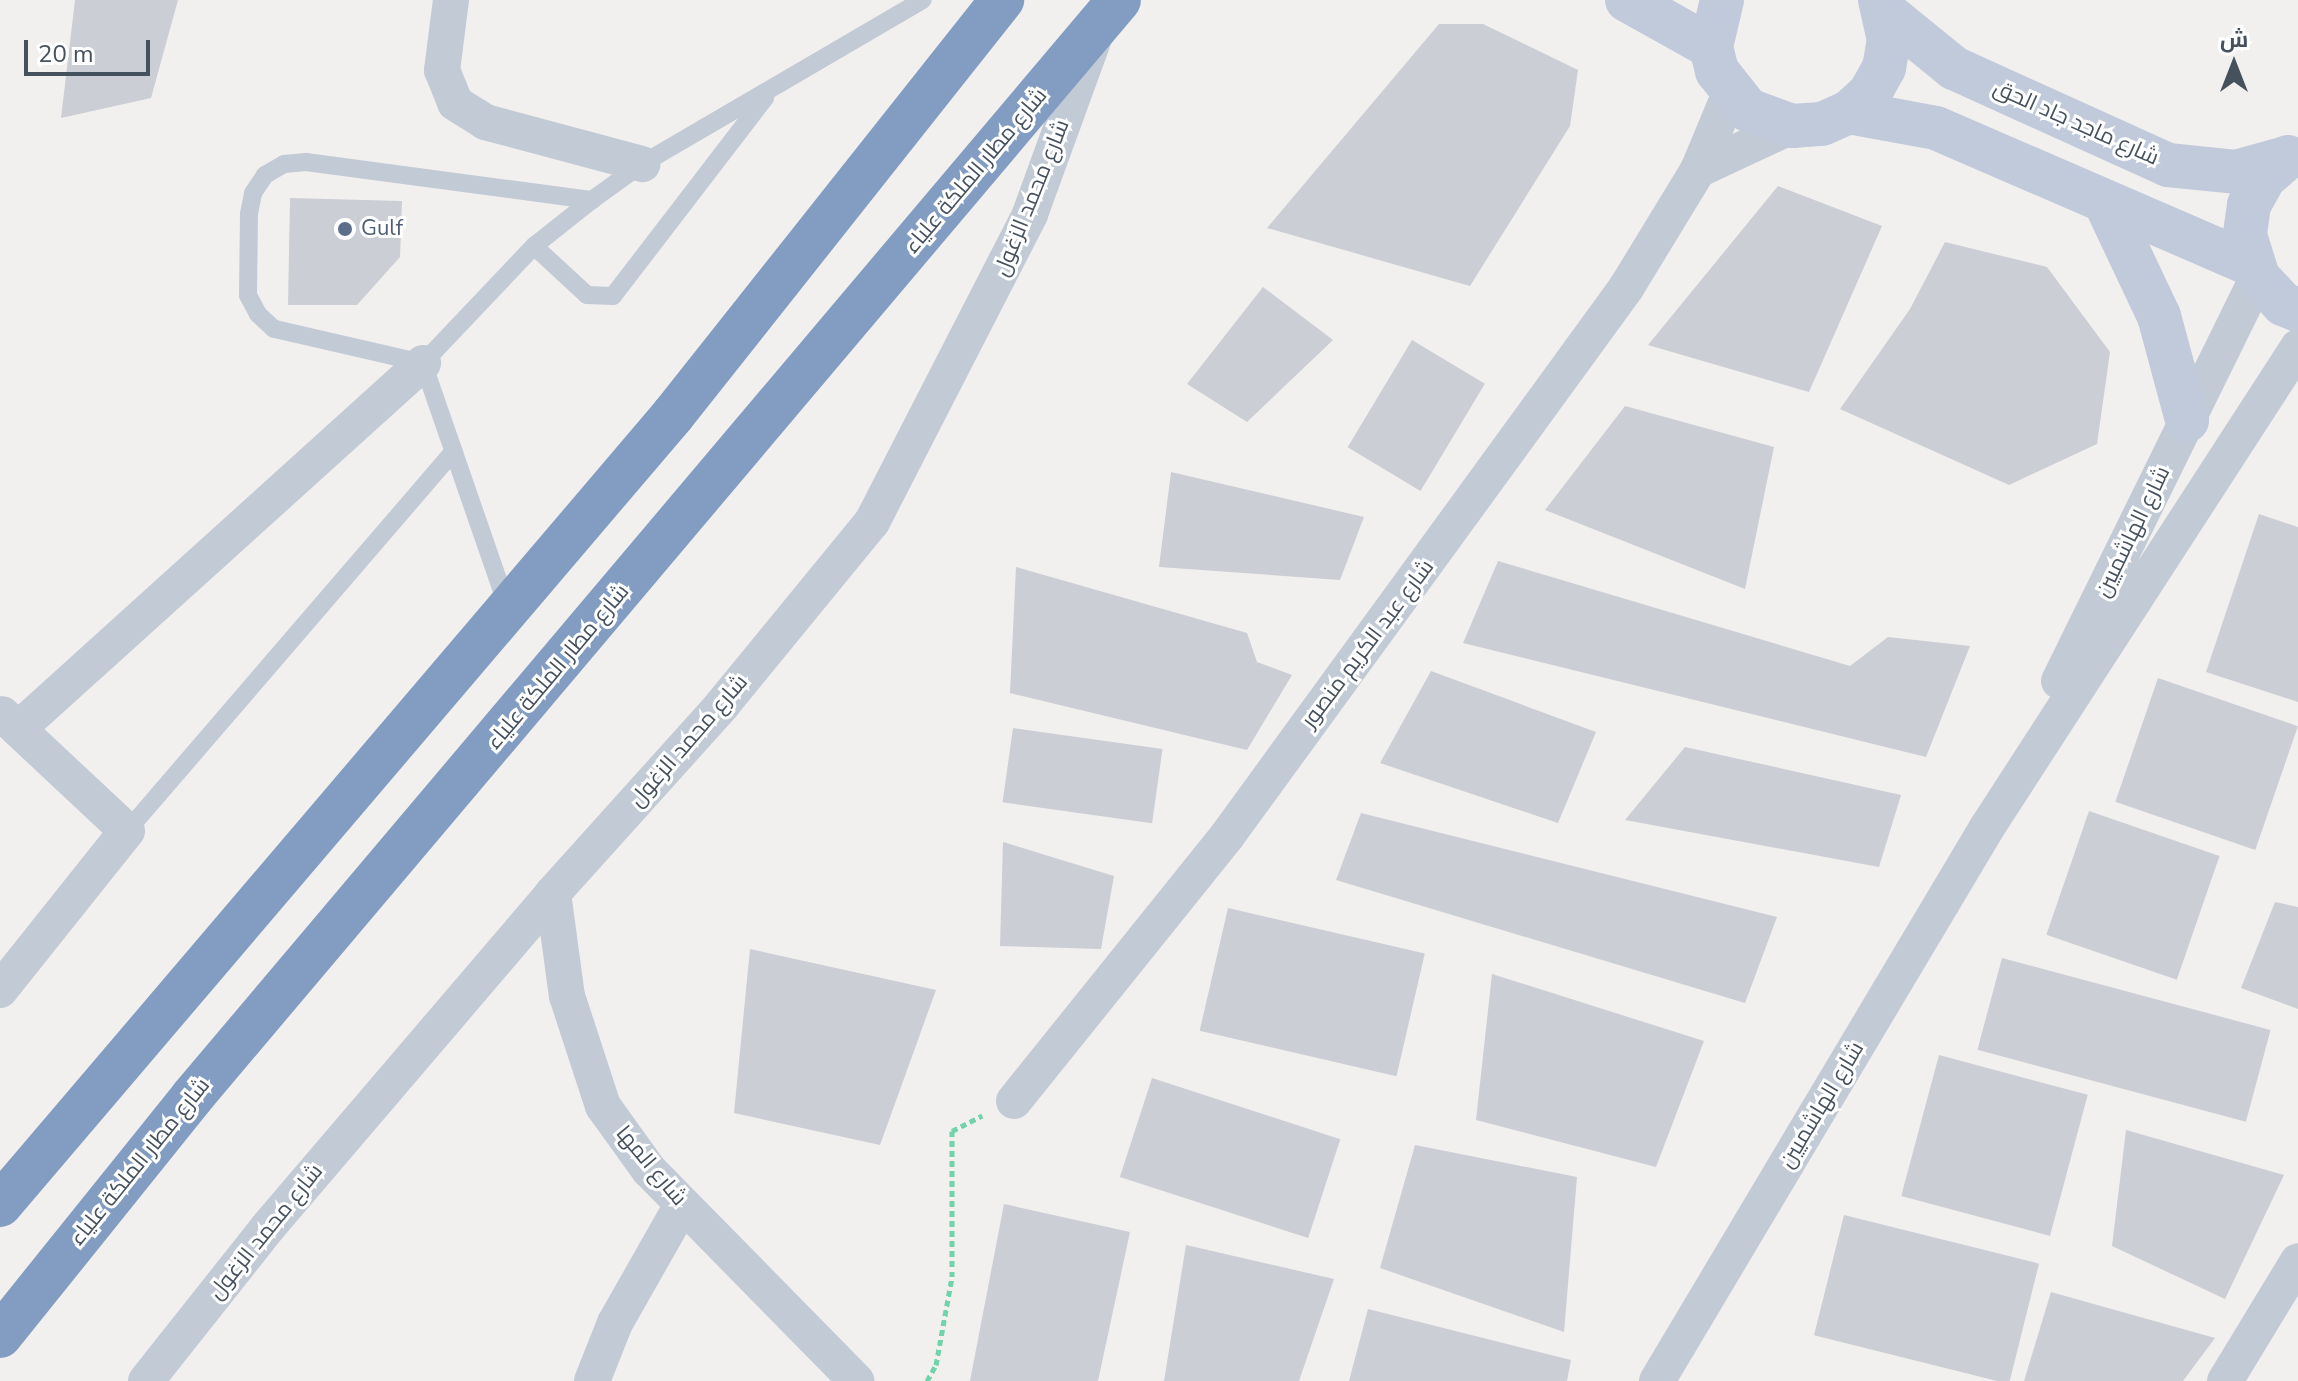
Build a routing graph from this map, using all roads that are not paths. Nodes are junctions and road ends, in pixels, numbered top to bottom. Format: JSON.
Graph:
{"nodes":[{"id":1,"x":451,"y":0,"type":"edge"},
{"id":2,"x":923,"y":0,"type":"edge"},
{"id":3,"x":1002,"y":0,"type":"edge"},
{"id":4,"x":1627,"y":0,"type":"edge"},
{"id":5,"x":1722,"y":0,"type":"edge"},
{"id":6,"x":1882,"y":4,"type":"edge"},
{"id":7,"x":1110,"y":10,"type":"edge"},
{"id":8,"x":1711,"y":47,"type":"junction"},
{"id":9,"x":769,"y":92,"type":"junction"},
{"id":10,"x":1730,"y":93,"type":"junction"},
{"id":11,"x":1849,"y":112,"type":"junction"},
{"id":12,"x":1792,"y":126,"type":"junction"},
{"id":13,"x":2292,"y":155,"type":"edge"},
{"id":14,"x":642,"y":164,"type":"junction"},
{"id":15,"x":1698,"y":170,"type":"junction"},
{"id":16,"x":592,"y":200,"type":"junction"},
{"id":17,"x":2105,"y":202,"type":"junction"},
{"id":18,"x":534,"y":246,"type":"junction"},
{"id":19,"x":2254,"y":271,"type":"junction"},
{"id":20,"x":2298,"y":310,"type":"edge"},
{"id":21,"x":2298,"y":347,"type":"edge"},
{"id":22,"x":423,"y":363,"type":"junction"},
{"id":23,"x":2187,"y":420,"type":"junction"},
{"id":24,"x":454,"y":451,"type":"junction"},
{"id":25,"x":507,"y":605,"type":"junction"},
{"id":26,"x":9,"y":721,"type":"edge"},
{"id":27,"x":1986,"y":829,"type":"junction"},
{"id":28,"x":127,"y":831,"type":"junction"},
{"id":29,"x":553,"y":893,"type":"junction"},
{"id":30,"x":0,"y":990,"type":"edge"},
{"id":31,"x":1014,"y":1101,"type":"road end"},
{"id":32,"x":0,"y":1205,"type":"edge"},
{"id":33,"x":682,"y":1205,"type":"junction"},
{"id":34,"x":2298,"y":1261,"type":"edge"},
{"id":35,"x":0,"y":1336,"type":"edge"},
{"id":36,"x":146,"y":1381,"type":"edge"},
{"id":37,"x":592,"y":1381,"type":"edge"},
{"id":38,"x":856,"y":1381,"type":"edge"},
{"id":39,"x":1657,"y":1381,"type":"edge"},
{"id":40,"x":2225,"y":1381,"type":"edge"}],
"edges":[{"from":1,"to":14,"type":"street"},
{"from":2,"to":9,"type":"lane"},
{"from":3,"to":25,"type":"highway"},
{"from":4,"to":8,"type":"main road"},
{"from":5,"to":8,"type":"main road"},
{"from":6,"to":11,"type":"main road"},
{"from":6,"to":13,"type":"main road","name":"شارع ماجد جاد الحق"},
{"from":7,"to":29,"type":"street","name":"شارع محمد الزغول"},
{"from":7,"to":35,"type":"highway","name":"شارع مطار الملكة علياء"},
{"from":8,"to":10,"type":"main road"},
{"from":9,"to":14,"type":"lane"},
{"from":9,"to":18,"type":"lane"},
{"from":10,"to":12,"type":"main road"},
{"from":10,"to":15,"type":"street","name":"شارع عبد الكريم منصور"},
{"from":11,"to":12,"type":"main road"},
{"from":11,"to":17,"type":"main road"},
{"from":12,"to":15,"type":"street"},
{"from":13,"to":19,"type":"main road"},
{"from":14,"to":16,"type":"lane"},
{"from":15,"to":31,"type":"street","name":"شارع عبد الكريم منصور"},
{"from":16,"to":18,"type":"lane"},
{"from":16,"to":22,"type":"lane"},
{"from":17,"to":19,"type":"main road"},
{"from":17,"to":23,"type":"main road"},
{"from":18,"to":22,"type":"lane"},
{"from":19,"to":20,"type":"main road"},
{"from":19,"to":23,"type":"street","name":"شارع الهاشميين"},
{"from":21,"to":27,"type":"street","name":"شارع الهاشميين"},
{"from":22,"to":24,"type":"lane"},
{"from":22,"to":26,"type":"street"},
{"from":23,"to":27,"type":"street","name":"شارع الهاشميين"},
{"from":24,"to":25,"type":"lane"},
{"from":24,"to":28,"type":"lane"},
{"from":25,"to":32,"type":"highway"},
{"from":26,"to":28,"type":"street"},
{"from":27,"to":39,"type":"street","name":"شارع الهاشميين"},
{"from":28,"to":30,"type":"street"},
{"from":29,"to":33,"type":"street","name":"شارع المها"},
{"from":29,"to":36,"type":"street","name":"شارع محمد الزغول"},
{"from":33,"to":37,"type":"street"},
{"from":33,"to":38,"type":"street","name":"شارع المها"},
{"from":34,"to":40,"type":"street"}]}
